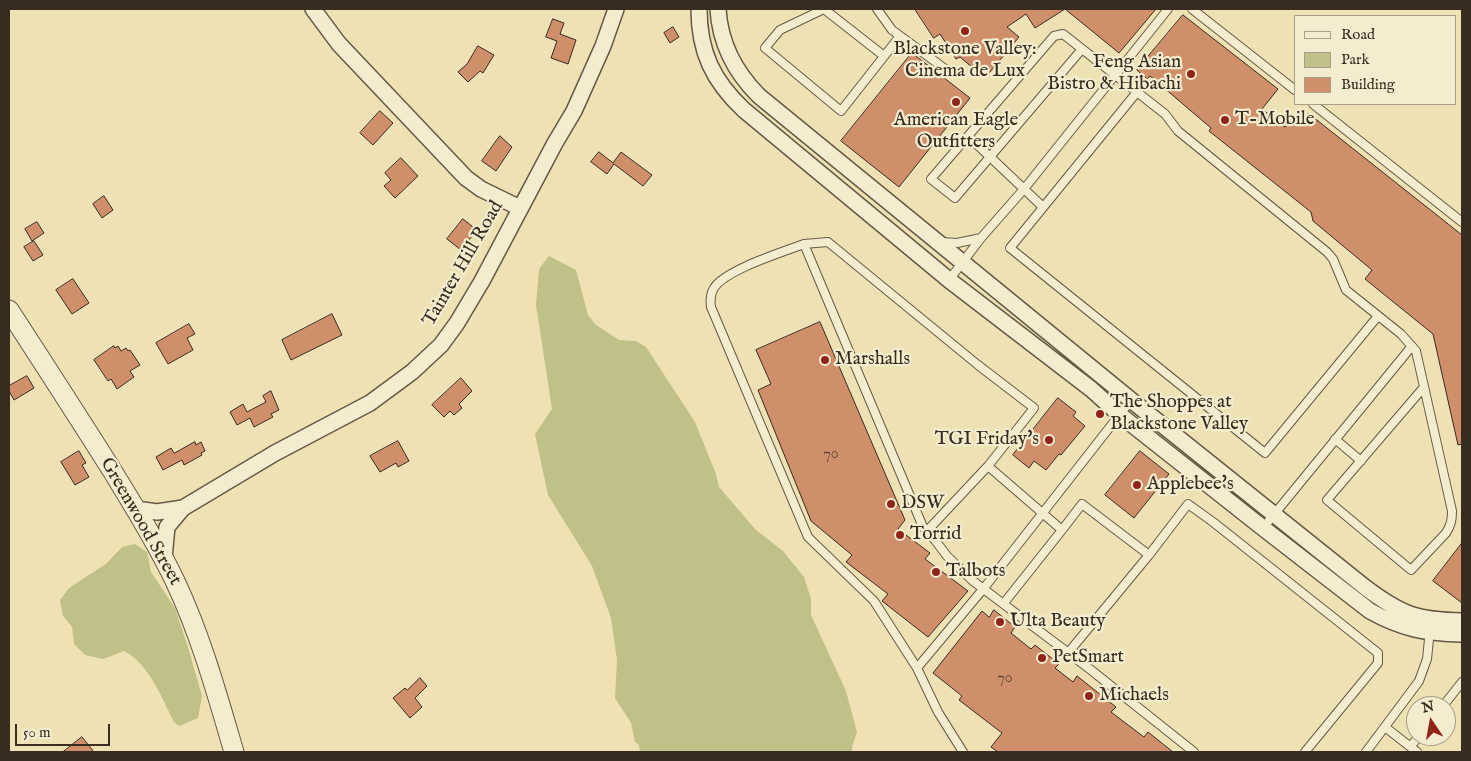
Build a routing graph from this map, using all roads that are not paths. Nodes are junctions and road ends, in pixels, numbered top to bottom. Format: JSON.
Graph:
{"nodes":[{"id":1,"x":314,"y":9,"type":"edge"},
{"id":2,"x":616,"y":9,"type":"edge"},
{"id":3,"x":699,"y":9,"type":"edge"},
{"id":4,"x":718,"y":9,"type":"edge"},
{"id":5,"x":877,"y":9,"type":"edge"},
{"id":6,"x":1168,"y":9,"type":"edge"},
{"id":7,"x":1192,"y":9,"type":"edge"},
{"id":8,"x":900,"y":36,"type":"junction"},
{"id":9,"x":1082,"y":49,"type":"junction"},
{"id":10,"x":884,"y":56,"type":"junction"},
{"id":11,"x":948,"y":71,"type":"dead end"},
{"id":12,"x":1116,"y":74,"type":"junction"},
{"id":13,"x":1294,"y":89,"type":"edge"},
{"id":14,"x":1137,"y":92,"type":"junction"},
{"id":15,"x":1314,"y":105,"type":"edge"},
{"id":16,"x":968,"y":136,"type":"junction"},
{"id":17,"x":990,"y":157,"type":"junction"},
{"id":18,"x":1024,"y":189,"type":"junction"},
{"id":19,"x":1043,"y":207,"type":"junction"},
{"id":20,"x":520,"y":208,"type":"junction"},
{"id":21,"x":1462,"y":222,"type":"edge"},
{"id":22,"x":981,"y":238,"type":"junction"},
{"id":23,"x":938,"y":241,"type":"junction"},
{"id":24,"x":804,"y":244,"type":"junction"},
{"id":25,"x":963,"y":262,"type":"junction"},
{"id":26,"x":949,"y":280,"type":"junction"},
{"id":27,"x":9,"y":310,"type":"edge"},
{"id":28,"x":1378,"y":316,"type":"junction"},
{"id":29,"x":1412,"y":346,"type":"junction"},
{"id":30,"x":1424,"y":387,"type":"junction"},
{"id":31,"x":1131,"y":400,"type":"junction"},
{"id":32,"x":1120,"y":414,"type":"junction"},
{"id":33,"x":1335,"y":439,"type":"junction"},
{"id":34,"x":1361,"y":461,"type":"junction"},
{"id":35,"x":988,"y":466,"type":"junction"},
{"id":36,"x":183,"y":508,"type":"junction"},
{"id":37,"x":136,"y":509,"type":"junction"},
{"id":38,"x":1042,"y":514,"type":"junction"},
{"id":39,"x":1274,"y":514,"type":"junction"},
{"id":40,"x":1263,"y":528,"type":"junction"},
{"id":41,"x":1062,"y":530,"type":"junction"},
{"id":42,"x":926,"y":532,"type":"junction"},
{"id":43,"x":1150,"y":555,"type":"junction"},
{"id":44,"x":164,"y":558,"type":"junction"},
{"id":45,"x":984,"y":588,"type":"junction"},
{"id":46,"x":1004,"y":603,"type":"junction"},
{"id":47,"x":1462,"y":621,"type":"edge"},
{"id":48,"x":1430,"y":626,"type":"junction"},
{"id":49,"x":1462,"y":634,"type":"edge"},
{"id":50,"x":1068,"y":653,"type":"junction"},
{"id":51,"x":916,"y":668,"type":"junction"},
{"id":52,"x":1462,"y":682,"type":"edge"},
{"id":53,"x":1451,"y":696,"type":"edge"},
{"id":54,"x":1386,"y":727,"type":"junction"},
{"id":55,"x":1406,"y":742,"type":"edge"},
{"id":56,"x":1411,"y":746,"type":"edge"},
{"id":57,"x":234,"y":752,"type":"edge"},
{"id":58,"x":963,"y":752,"type":"edge"},
{"id":59,"x":1194,"y":752,"type":"edge"},
{"id":60,"x":1305,"y":752,"type":"edge"},
{"id":61,"x":1366,"y":752,"type":"edge"},
{"id":62,"x":1417,"y":752,"type":"edge"}],
"edges":[{"from":1,"to":20,"type":"street"},
{"from":2,"to":20,"type":"street","name":"Tainter Hill Road"},
{"from":3,"to":26,"type":"street"},
{"from":4,"to":23,"type":"street"},
{"from":5,"to":8,"type":"lane"},
{"from":6,"to":12,"type":"lane"},
{"from":7,"to":13,"type":"lane"},
{"from":8,"to":10,"type":"lane"},
{"from":8,"to":11,"type":"lane"},
{"from":9,"to":12,"type":"lane"},
{"from":9,"to":16,"type":"lane"},
{"from":9,"to":17,"type":"lane"},
{"from":10,"to":10,"type":"lane"},
{"from":12,"to":14,"type":"lane"},
{"from":12,"to":18,"type":"lane"},
{"from":14,"to":19,"type":"lane"},
{"from":14,"to":28,"type":"lane"},
{"from":15,"to":21,"type":"lane"},
{"from":16,"to":17,"type":"lane"},
{"from":16,"to":17,"type":"lane"},
{"from":17,"to":18,"type":"lane"},
{"from":18,"to":19,"type":"lane"},
{"from":18,"to":22,"type":"lane"},
{"from":19,"to":28,"type":"lane"},
{"from":20,"to":36,"type":"street","name":"Tainter Hill Road"},
{"from":22,"to":23,"type":"lane"},
{"from":22,"to":25,"type":"lane"},
{"from":23,"to":25,"type":"street"},
{"from":24,"to":35,"type":"lane"},
{"from":24,"to":42,"type":"lane"},
{"from":24,"to":51,"type":"lane"},
{"from":25,"to":26,"type":"lane"},
{"from":25,"to":31,"type":"street"},
{"from":26,"to":32,"type":"street"},
{"from":27,"to":37,"type":"street","name":"Greenwood Street"},
{"from":28,"to":29,"type":"lane"},
{"from":29,"to":30,"type":"lane"},
{"from":29,"to":33,"type":"lane"},
{"from":30,"to":34,"type":"lane"},
{"from":30,"to":34,"type":"lane"},
{"from":31,"to":32,"type":"lane"},
{"from":31,"to":39,"type":"street"},
{"from":32,"to":38,"type":"lane"},
{"from":32,"to":40,"type":"street"},
{"from":33,"to":34,"type":"lane"},
{"from":33,"to":39,"type":"lane"},
{"from":35,"to":38,"type":"lane"},
{"from":35,"to":42,"type":"lane"},
{"from":36,"to":37,"type":"street","name":"Tainter Hill Road"},
{"from":36,"to":44,"type":"street","name":"Tainter Hill Road"},
{"from":37,"to":44,"type":"street","name":"Greenwood Street"},
{"from":38,"to":41,"type":"lane"},
{"from":38,"to":45,"type":"lane"},
{"from":39,"to":40,"type":"lane"},
{"from":39,"to":48,"type":"street"},
{"from":40,"to":48,"type":"street"},
{"from":41,"to":43,"type":"lane"},
{"from":41,"to":46,"type":"lane"},
{"from":42,"to":45,"type":"lane"},
{"from":43,"to":50,"type":"lane"},
{"from":43,"to":60,"type":"lane"},
{"from":44,"to":57,"type":"street","name":"Greenwood Street"},
{"from":45,"to":46,"type":"lane"},
{"from":45,"to":51,"type":"lane"},
{"from":46,"to":50,"type":"lane"},
{"from":47,"to":48,"type":"street"},
{"from":48,"to":49,"type":"street"},
{"from":48,"to":54,"type":"lane"},
{"from":50,"to":59,"type":"lane"},
{"from":51,"to":58,"type":"lane"},
{"from":52,"to":53,"type":"lane"},
{"from":54,"to":55,"type":"lane"},
{"from":54,"to":61,"type":"lane"},
{"from":56,"to":62,"type":"lane"}]}
